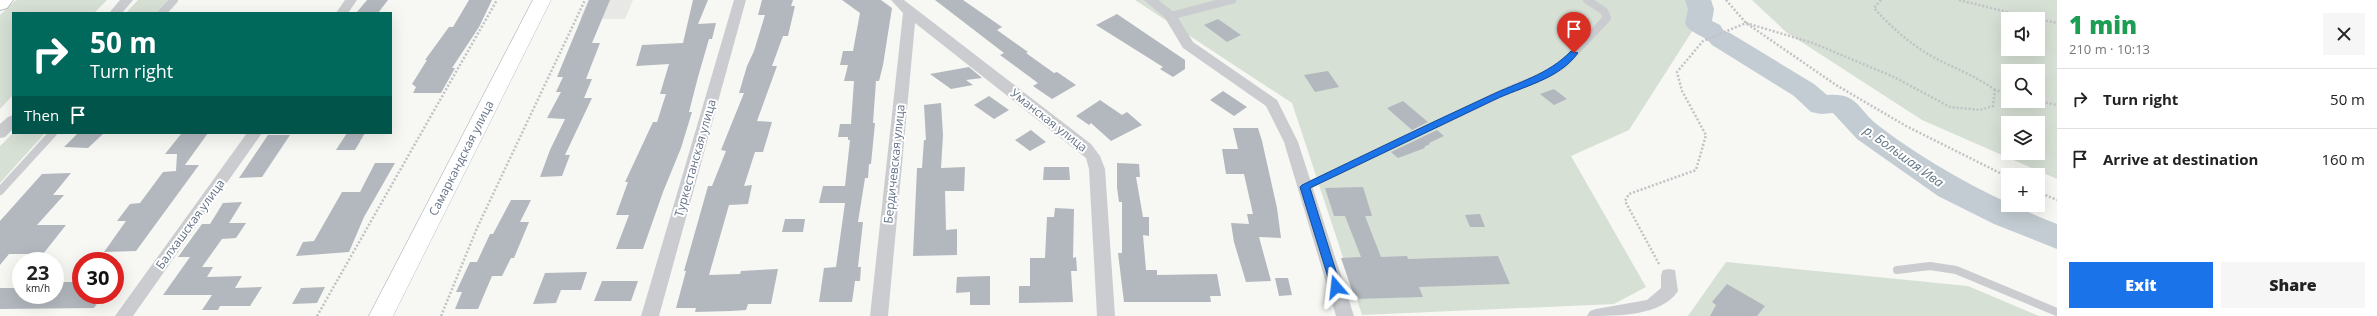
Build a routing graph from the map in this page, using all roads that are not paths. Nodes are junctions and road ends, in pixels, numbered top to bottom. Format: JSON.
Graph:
{"nodes":[{"id":1,"x":4,"y":0,"type":"edge"},
{"id":2,"x":127,"y":0,"type":"edge"},
{"id":3,"x":174,"y":0,"type":"edge"},
{"id":4,"x":351,"y":0,"type":"edge"},
{"id":5,"x":542,"y":0,"type":"edge"},
{"id":6,"x":740,"y":0,"type":"edge"},
{"id":7,"x":897,"y":0,"type":"edge"},
{"id":8,"x":1150,"y":0,"type":"edge"},
{"id":9,"x":1232,"y":0,"type":"edge"},
{"id":10,"x":1587,"y":0,"type":"edge"},
{"id":11,"x":0,"y":4,"type":"edge"},
{"id":12,"x":116,"y":12,"type":"edge"},
{"id":13,"x":163,"y":12,"type":"edge"},
{"id":14,"x":343,"y":12,"type":"edge"},
{"id":15,"x":910,"y":12,"type":"junction"},
{"id":16,"x":1170,"y":16,"type":"junction"},
{"id":17,"x":12,"y":121,"type":"edge"},
{"id":18,"x":0,"y":134,"type":"edge"},
{"id":19,"x":52,"y":134,"type":"edge"},
{"id":20,"x":255,"y":134,"type":"edge"},
{"id":21,"x":1305,"y":187,"type":"junction"},
{"id":22,"x":0,"y":191,"type":"edge"},
{"id":23,"x":1897,"y":270,"type":"dead end"},
{"id":24,"x":1669,"y":275,"type":"road end"},
{"id":25,"x":2057,"y":312,"type":"edge"},
{"id":26,"x":124,"y":316,"type":"edge"},
{"id":27,"x":381,"y":316,"type":"edge"},
{"id":28,"x":650,"y":316,"type":"edge"},
{"id":29,"x":879,"y":316,"type":"edge"},
{"id":30,"x":1106,"y":316,"type":"edge"},
{"id":31,"x":1345,"y":316,"type":"edge"},
{"id":32,"x":1596,"y":316,"type":"edge"}],
"edges":[{"from":1,"to":11,"type":"main road"},
{"from":2,"to":12,"type":"street"},
{"from":3,"to":13,"type":"lane"},
{"from":4,"to":14,"type":"street"},
{"from":5,"to":27,"type":"street","name":"Самаркандская улица"},
{"from":6,"to":28,"type":"street","name":"Туркестанская улица"},
{"from":7,"to":15,"type":"street","name":"Уманская улица"},
{"from":8,"to":16,"type":"street"},
{"from":9,"to":16,"type":"lane"},
{"from":10,"to":21,"type":"lane"},
{"from":15,"to":29,"type":"street","name":"Бердичевская улица"},
{"from":15,"to":30,"type":"street","name":"Уманская улица"},
{"from":16,"to":21,"type":"street"},
{"from":17,"to":18,"type":"street"},
{"from":19,"to":22,"type":"lane"},
{"from":20,"to":26,"type":"street","name":"Балхашская улица"},
{"from":21,"to":31,"type":"street"},
{"from":23,"to":25,"type":"lane"},
{"from":24,"to":32,"type":"street"}]}
